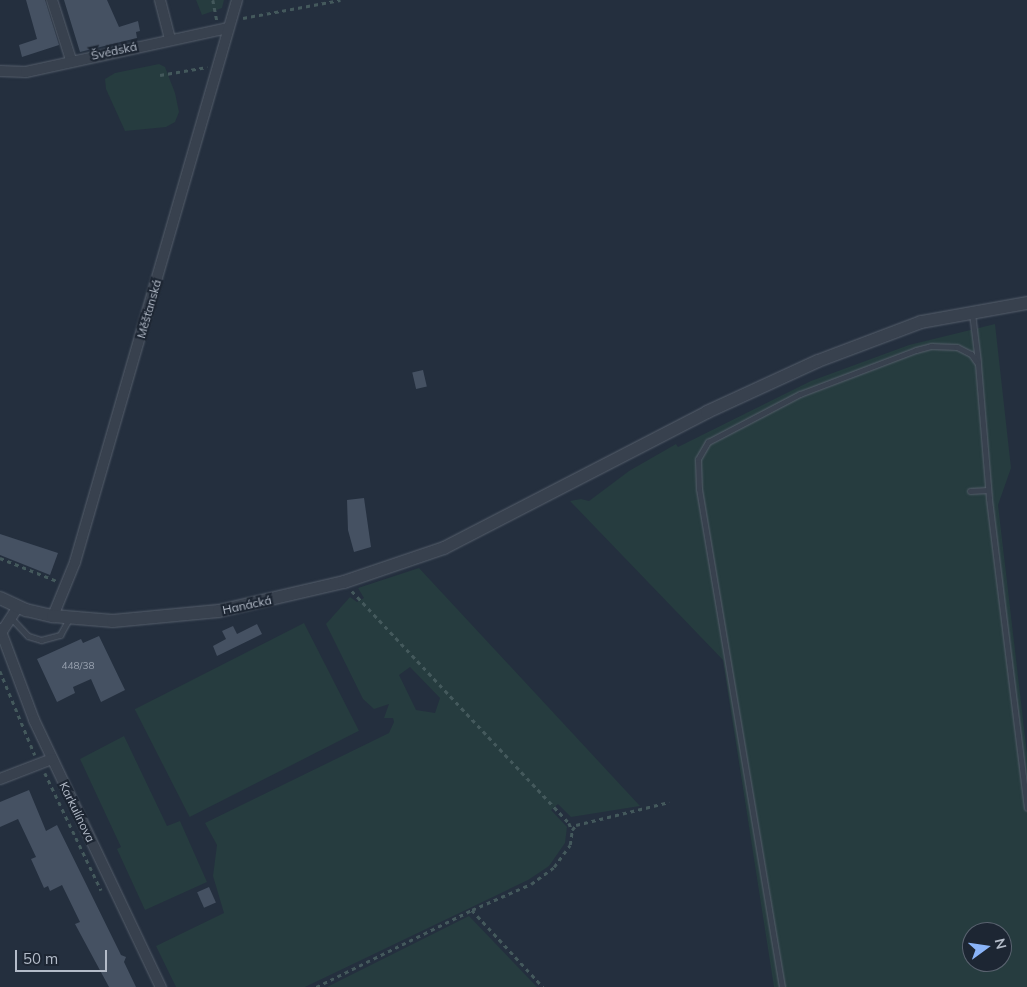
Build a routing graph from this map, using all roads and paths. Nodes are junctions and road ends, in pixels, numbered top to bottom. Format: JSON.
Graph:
{"nodes":[{"id":1,"x":52,"y":0,"type":"edge"},
{"id":2,"x":160,"y":0,"type":"edge"},
{"id":3,"x":213,"y":0,"type":"edge"},
{"id":4,"x":237,"y":0,"type":"edge"},
{"id":5,"x":340,"y":0,"type":"edge"},
{"id":6,"x":226,"y":26,"type":"junction"},
{"id":7,"x":170,"y":39,"type":"junction"},
{"id":8,"x":71,"y":60,"type":"junction"},
{"id":9,"x":218,"y":66,"type":"junction"},
{"id":10,"x":0,"y":71,"type":"edge"},
{"id":11,"x":160,"y":75,"type":"dead end"},
{"id":12,"x":1027,"y":303,"type":"edge"},
{"id":13,"x":972,"y":310,"type":"junction"},
{"id":14,"x":978,"y":364,"type":"junction"},
{"id":15,"x":988,"y":490,"type":"junction"},
{"id":16,"x":970,"y":492,"type":"dead end"},
{"id":17,"x":0,"y":558,"type":"edge"},
{"id":18,"x":344,"y":582,"type":"junction"},
{"id":19,"x":67,"y":585,"type":"junction"},
{"id":20,"x":0,"y":598,"type":"edge"},
{"id":21,"x":18,"y":607,"type":"junction"},
{"id":22,"x":53,"y":616,"type":"junction"},
{"id":23,"x":12,"y":619,"type":"junction"},
{"id":24,"x":69,"y":619,"type":"junction"},
{"id":25,"x":1,"y":631,"type":"edge"},
{"id":26,"x":0,"y":671,"type":"edge"},
{"id":27,"x":52,"y":759,"type":"junction"},
{"id":28,"x":40,"y":764,"type":"junction"},
{"id":29,"x":0,"y":780,"type":"edge"},
{"id":30,"x":669,"y":802,"type":"dead end"},
{"id":31,"x":1027,"y":808,"type":"edge"},
{"id":32,"x":572,"y":830,"type":"junction"},
{"id":33,"x":105,"y":898,"type":"dead end"},
{"id":34,"x":472,"y":910,"type":"junction"},
{"id":35,"x":161,"y":987,"type":"edge"},
{"id":36,"x":316,"y":987,"type":"edge"},
{"id":37,"x":543,"y":987,"type":"edge"},
{"id":38,"x":782,"y":987,"type":"edge"}],
"edges":[{"from":1,"to":8,"type":"street"},
{"from":2,"to":7,"type":"street"},
{"from":3,"to":6,"type":"path"},
{"from":4,"to":6,"type":"street","name":"Měšťanská"},
{"from":5,"to":6,"type":"path"},
{"from":6,"to":7,"type":"street","name":"Švédská"},
{"from":6,"to":9,"type":"street","name":"Měšťanská"},
{"from":7,"to":8,"type":"street","name":"Švédská"},
{"from":8,"to":10,"type":"street","name":"Švédská"},
{"from":9,"to":11,"type":"path"},
{"from":9,"to":19,"type":"street","name":"Měšťanská"},
{"from":12,"to":13,"type":"street","name":"Hanácká"},
{"from":13,"to":14,"type":"lane"},
{"from":13,"to":18,"type":"street","name":"Hanácká"},
{"from":14,"to":15,"type":"lane"},
{"from":14,"to":38,"type":"lane"},
{"from":15,"to":16,"type":"lane"},
{"from":15,"to":31,"type":"lane"},
{"from":17,"to":19,"type":"path"},
{"from":18,"to":24,"type":"street","name":"Hanácká"},
{"from":18,"to":32,"type":"path"},
{"from":19,"to":22,"type":"street","name":"Měšťanská"},
{"from":20,"to":21,"type":"street","name":"Hanácká"},
{"from":21,"to":22,"type":"street","name":"Hanácká"},
{"from":21,"to":23,"type":"street","name":"Karkulínova"},
{"from":22,"to":24,"type":"street","name":"Hanácká"},
{"from":23,"to":24,"type":"lane"},
{"from":23,"to":25,"type":"street","name":"Karkulínova"},
{"from":25,"to":27,"type":"street","name":"Karkulínova"},
{"from":26,"to":28,"type":"path"},
{"from":27,"to":28,"type":"street"},
{"from":27,"to":35,"type":"street","name":"Karkulínova"},
{"from":28,"to":29,"type":"street"},
{"from":28,"to":33,"type":"path"},
{"from":30,"to":32,"type":"path"},
{"from":32,"to":34,"type":"path"},
{"from":34,"to":36,"type":"path"},
{"from":34,"to":37,"type":"path"}]}
